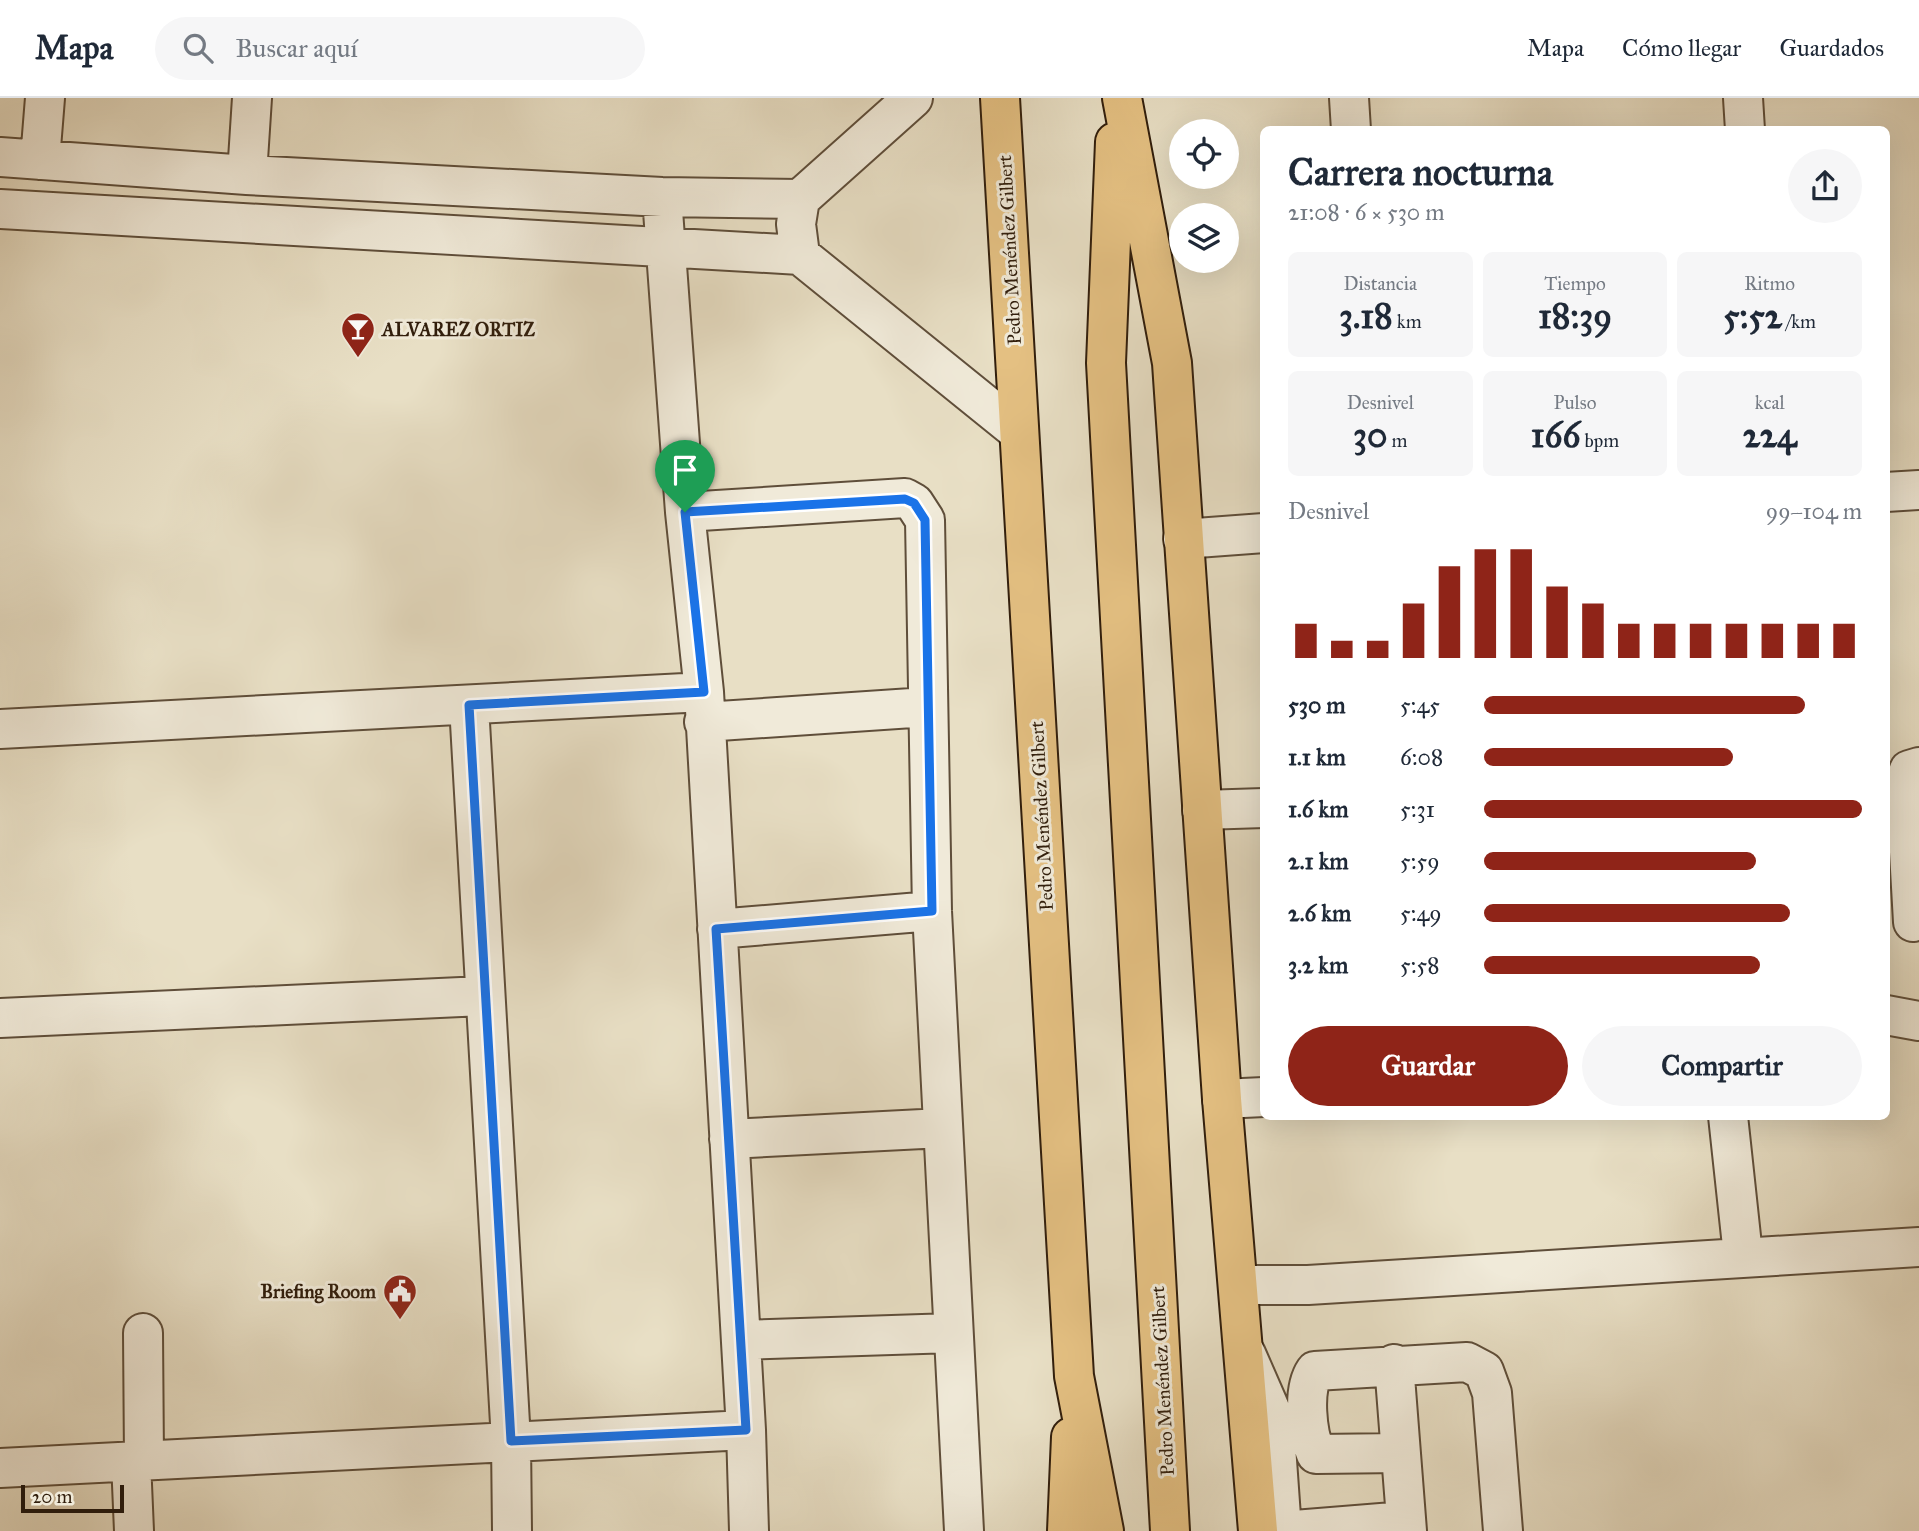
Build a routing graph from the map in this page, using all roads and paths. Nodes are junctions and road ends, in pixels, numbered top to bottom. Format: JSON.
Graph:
{"nodes":[{"id":1,"x":45,"y":98,"type":"edge"},
{"id":2,"x":252,"y":98,"type":"edge"},
{"id":3,"x":913,"y":98,"type":"edge"},
{"id":4,"x":1000,"y":98,"type":"edge"},
{"id":5,"x":1116,"y":98,"type":"edge"},
{"id":6,"x":1122,"y":98,"type":"edge"},
{"id":7,"x":1349,"y":98,"type":"edge"},
{"id":8,"x":1743,"y":98,"type":"edge"},
{"id":9,"x":1351,"y":126,"type":"edge"},
{"id":10,"x":1745,"y":126,"type":"edge"},
{"id":11,"x":0,"y":157,"type":"edge"},
{"id":12,"x":40,"y":160,"type":"junction"},
{"id":13,"x":124,"y":168,"type":"junction"},
{"id":14,"x":247,"y":175,"type":"junction"},
{"id":15,"x":662,"y":197,"type":"junction"},
{"id":16,"x":800,"y":199,"type":"junction"},
{"id":17,"x":0,"y":209,"type":"edge"},
{"id":18,"x":120,"y":218,"type":"junction"},
{"id":19,"x":663,"y":245,"type":"junction"},
{"id":20,"x":800,"y":255,"type":"junction"},
{"id":21,"x":1019,"y":432,"type":"junction"},
{"id":22,"x":1919,"y":490,"type":"edge"},
{"id":23,"x":1890,"y":492,"type":"edge"},
{"id":24,"x":685,"y":512,"type":"junction"},
{"id":25,"x":1260,"y":533,"type":"edge"},
{"id":26,"x":1183,"y":539,"type":"junction"},
{"id":27,"x":469,"y":705,"type":"junction"},
{"id":28,"x":704,"y":707,"type":"junction"},
{"id":29,"x":927,"y":707,"type":"junction"},
{"id":30,"x":0,"y":729,"type":"edge"},
{"id":31,"x":1919,"y":767,"type":"edge"},
{"id":32,"x":1260,"y":808,"type":"edge"},
{"id":33,"x":1202,"y":810,"type":"junction"},
{"id":34,"x":932,"y":911,"type":"junction"},
{"id":35,"x":1906,"y":924,"type":"edge"},
{"id":36,"x":716,"y":929,"type":"junction"},
{"id":37,"x":483,"y":996,"type":"junction"},
{"id":38,"x":1890,"y":1016,"type":"edge"},
{"id":39,"x":0,"y":1018,"type":"edge"},
{"id":40,"x":1919,"y":1021,"type":"edge"},
{"id":41,"x":1260,"y":1097,"type":"edge"},
{"id":42,"x":1222,"y":1099,"type":"junction"},
{"id":43,"x":1728,"y":1120,"type":"edge"},
{"id":44,"x":942,"y":1128,"type":"junction"},
{"id":45,"x":729,"y":1139,"type":"junction"},
{"id":46,"x":1919,"y":1247,"type":"edge"},
{"id":47,"x":1743,"y":1255,"type":"junction"},
{"id":48,"x":1238,"y":1284,"type":"junction"},
{"id":49,"x":143,"y":1333,"type":"dead end"},
{"id":50,"x":953,"y":1333,"type":"junction"},
{"id":51,"x":741,"y":1340,"type":"junction"},
{"id":52,"x":1243,"y":1347,"type":"junction"},
{"id":53,"x":1394,"y":1364,"type":"junction"},
{"id":54,"x":1074,"y":1376,"type":"junction"},
{"id":55,"x":746,"y":1430,"type":"junction"},
{"id":56,"x":511,"y":1441,"type":"junction"},
{"id":57,"x":1401,"y":1453,"type":"junction"},
{"id":58,"x":137,"y":1461,"type":"junction"},
{"id":59,"x":0,"y":1468,"type":"edge"},
{"id":60,"x":1406,"y":1526,"type":"edge"},
{"id":61,"x":134,"y":1531,"type":"edge"},
{"id":62,"x":512,"y":1531,"type":"edge"},
{"id":63,"x":749,"y":1531,"type":"edge"},
{"id":64,"x":964,"y":1531,"type":"edge"},
{"id":65,"x":1066,"y":1531,"type":"edge"},
{"id":66,"x":1104,"y":1531,"type":"edge"},
{"id":67,"x":1170,"y":1531,"type":"edge"},
{"id":68,"x":1258,"y":1531,"type":"edge"},
{"id":69,"x":1282,"y":1531,"type":"edge"},
{"id":70,"x":1503,"y":1531,"type":"edge"}],
"edges":[{"from":1,"to":12,"type":"street"},
{"from":2,"to":14,"type":"street"},
{"from":3,"to":16,"type":"street"},
{"from":4,"to":21,"type":"main road","name":"Pedro Menéndez Gilbert"},
{"from":5,"to":67,"type":"main road","name":"Pedro Menéndez Gilbert"},
{"from":6,"to":26,"type":"main road"},
{"from":7,"to":9,"type":"street"},
{"from":8,"to":10,"type":"street"},
{"from":11,"to":12,"type":"street"},
{"from":12,"to":13,"type":"street"},
{"from":13,"to":14,"type":"street"},
{"from":13,"to":18,"type":"street"},
{"from":14,"to":15,"type":"street"},
{"from":15,"to":16,"type":"street"},
{"from":15,"to":19,"type":"street"},
{"from":16,"to":20,"type":"street"},
{"from":17,"to":18,"type":"street"},
{"from":18,"to":19,"type":"street"},
{"from":19,"to":20,"type":"street"},
{"from":19,"to":24,"type":"street"},
{"from":20,"to":21,"type":"street"},
{"from":21,"to":54,"type":"main road","name":"Pedro Menéndez Gilbert"},
{"from":22,"to":23,"type":"street"},
{"from":24,"to":28,"type":"street"},
{"from":24,"to":29,"type":"street"},
{"from":25,"to":26,"type":"street"},
{"from":26,"to":33,"type":"main road"},
{"from":27,"to":28,"type":"street"},
{"from":27,"to":30,"type":"street"},
{"from":27,"to":37,"type":"street"},
{"from":28,"to":29,"type":"street"},
{"from":28,"to":36,"type":"street"},
{"from":29,"to":34,"type":"street"},
{"from":31,"to":35,"type":"street"},
{"from":32,"to":33,"type":"street"},
{"from":33,"to":42,"type":"main road"},
{"from":34,"to":36,"type":"street"},
{"from":34,"to":44,"type":"street"},
{"from":36,"to":45,"type":"street"},
{"from":37,"to":39,"type":"street"},
{"from":37,"to":56,"type":"street"},
{"from":38,"to":40,"type":"street"},
{"from":41,"to":42,"type":"street"},
{"from":42,"to":48,"type":"main road"},
{"from":43,"to":47,"type":"street"},
{"from":44,"to":45,"type":"street"},
{"from":44,"to":50,"type":"street"},
{"from":45,"to":51,"type":"street"},
{"from":46,"to":47,"type":"street"},
{"from":47,"to":48,"type":"street"},
{"from":48,"to":52,"type":"main road"},
{"from":49,"to":58,"type":"street"},
{"from":50,"to":51,"type":"street"},
{"from":50,"to":64,"type":"street"},
{"from":51,"to":55,"type":"street"},
{"from":52,"to":68,"type":"main road"},
{"from":52,"to":69,"type":"street"},
{"from":53,"to":57,"type":"street"},
{"from":53,"to":57,"type":"street"},
{"from":53,"to":70,"type":"street"},
{"from":54,"to":65,"type":"main road"},
{"from":54,"to":66,"type":"main road","name":"Pedro Menéndez Gilbert"},
{"from":55,"to":56,"type":"street"},
{"from":55,"to":63,"type":"street"},
{"from":56,"to":58,"type":"street"},
{"from":56,"to":62,"type":"street"},
{"from":57,"to":60,"type":"street"},
{"from":58,"to":59,"type":"street"},
{"from":58,"to":61,"type":"street"},
{"from":60,"to":69,"type":"street"}]}
